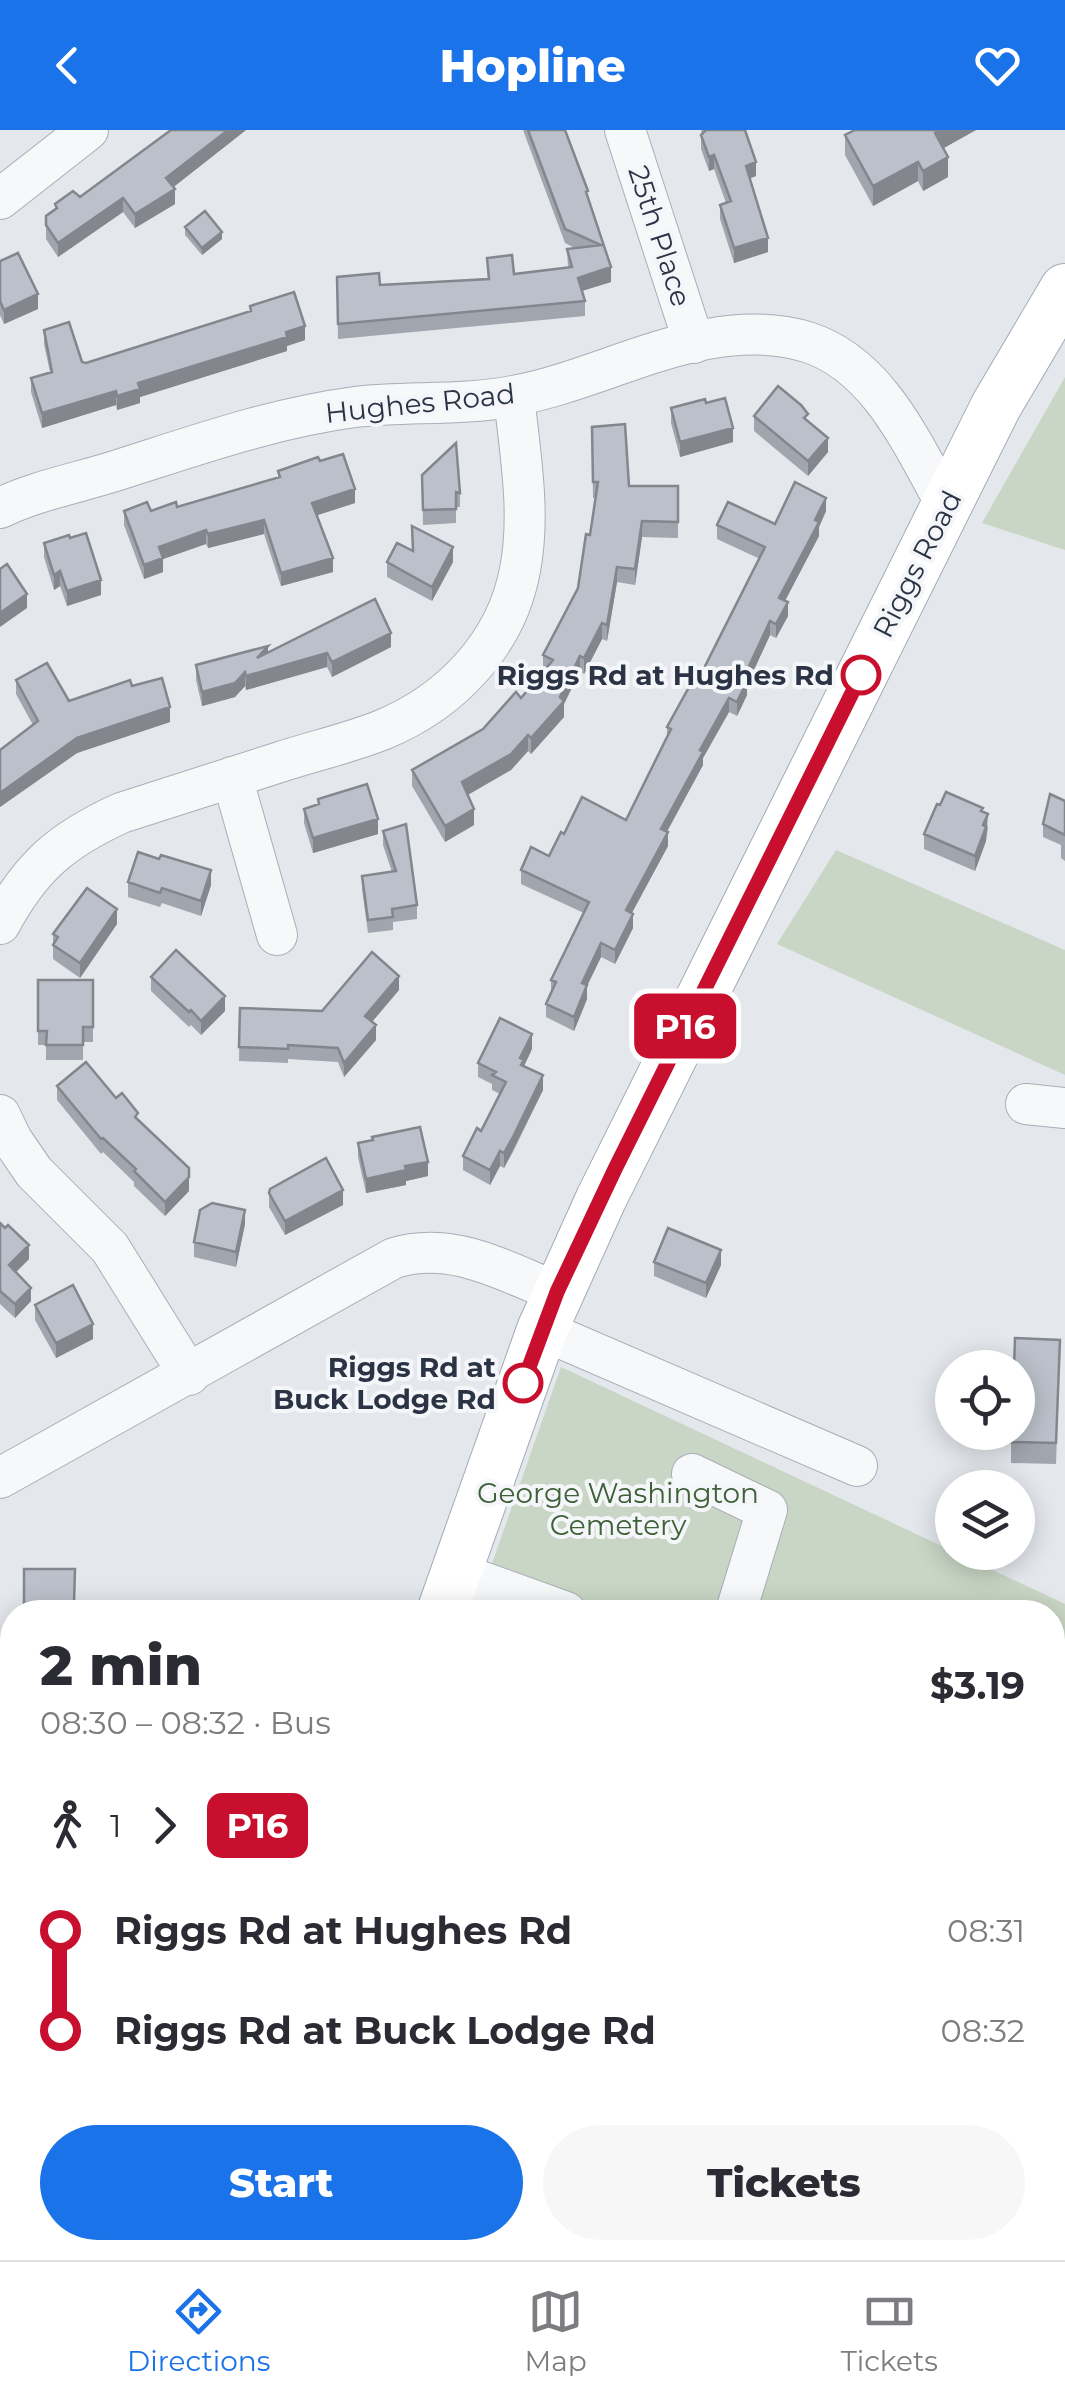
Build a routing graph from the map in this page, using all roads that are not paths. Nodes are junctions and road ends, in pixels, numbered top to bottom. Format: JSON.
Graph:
{"nodes":[{"id":1,"x":88,"y":130,"type":"edge"},
{"id":2,"x":625,"y":130,"type":"edge"},
{"id":3,"x":0,"y":199,"type":"edge"},
{"id":4,"x":1065,"y":289,"type":"edge"},
{"id":5,"x":694,"y":344,"type":"junction"},
{"id":6,"x":514,"y":396,"type":"junction"},
{"id":7,"x":1,"y":504,"type":"edge"},
{"id":8,"x":946,"y":504,"type":"junction"},
{"id":9,"x":232,"y":777,"type":"junction"},
{"id":10,"x":0,"y":924,"type":"edge"},
{"id":11,"x":277,"y":935,"type":"dead end"},
{"id":12,"x":0,"y":1115,"type":"edge"},
{"id":13,"x":550,"y":1311,"type":"junction"},
{"id":14,"x":189,"y":1375,"type":"junction"},
{"id":15,"x":857,"y":1466,"type":"dead end"},
{"id":16,"x":692,"y":1474,"type":"dead end"},
{"id":17,"x":0,"y":1478,"type":"edge"},
{"id":18,"x":449,"y":1592,"type":"edge"},
{"id":19,"x":496,"y":1600,"type":"edge"},
{"id":20,"x":741,"y":1600,"type":"edge"}],
"edges":[{"from":1,"to":3,"type":"street"},
{"from":2,"to":5,"type":"street","name":"25th Place"},
{"from":4,"to":8,"type":"main road","name":"Riggs Road"},
{"from":5,"to":6,"type":"street","name":"Hughes Road"},
{"from":5,"to":8,"type":"street","name":"Hughes Road"},
{"from":6,"to":7,"type":"street","name":"Hughes Road"},
{"from":6,"to":9,"type":"street"},
{"from":8,"to":13,"type":"main road","name":"Riggs Road"},
{"from":9,"to":10,"type":"street"},
{"from":9,"to":11,"type":"street"},
{"from":12,"to":14,"type":"street"},
{"from":13,"to":14,"type":"street"},
{"from":13,"to":15,"type":"street"},
{"from":13,"to":18,"type":"main road","name":"Riggs Road"},
{"from":14,"to":17,"type":"street"},
{"from":16,"to":20,"type":"street"},
{"from":18,"to":19,"type":"street"}]}
